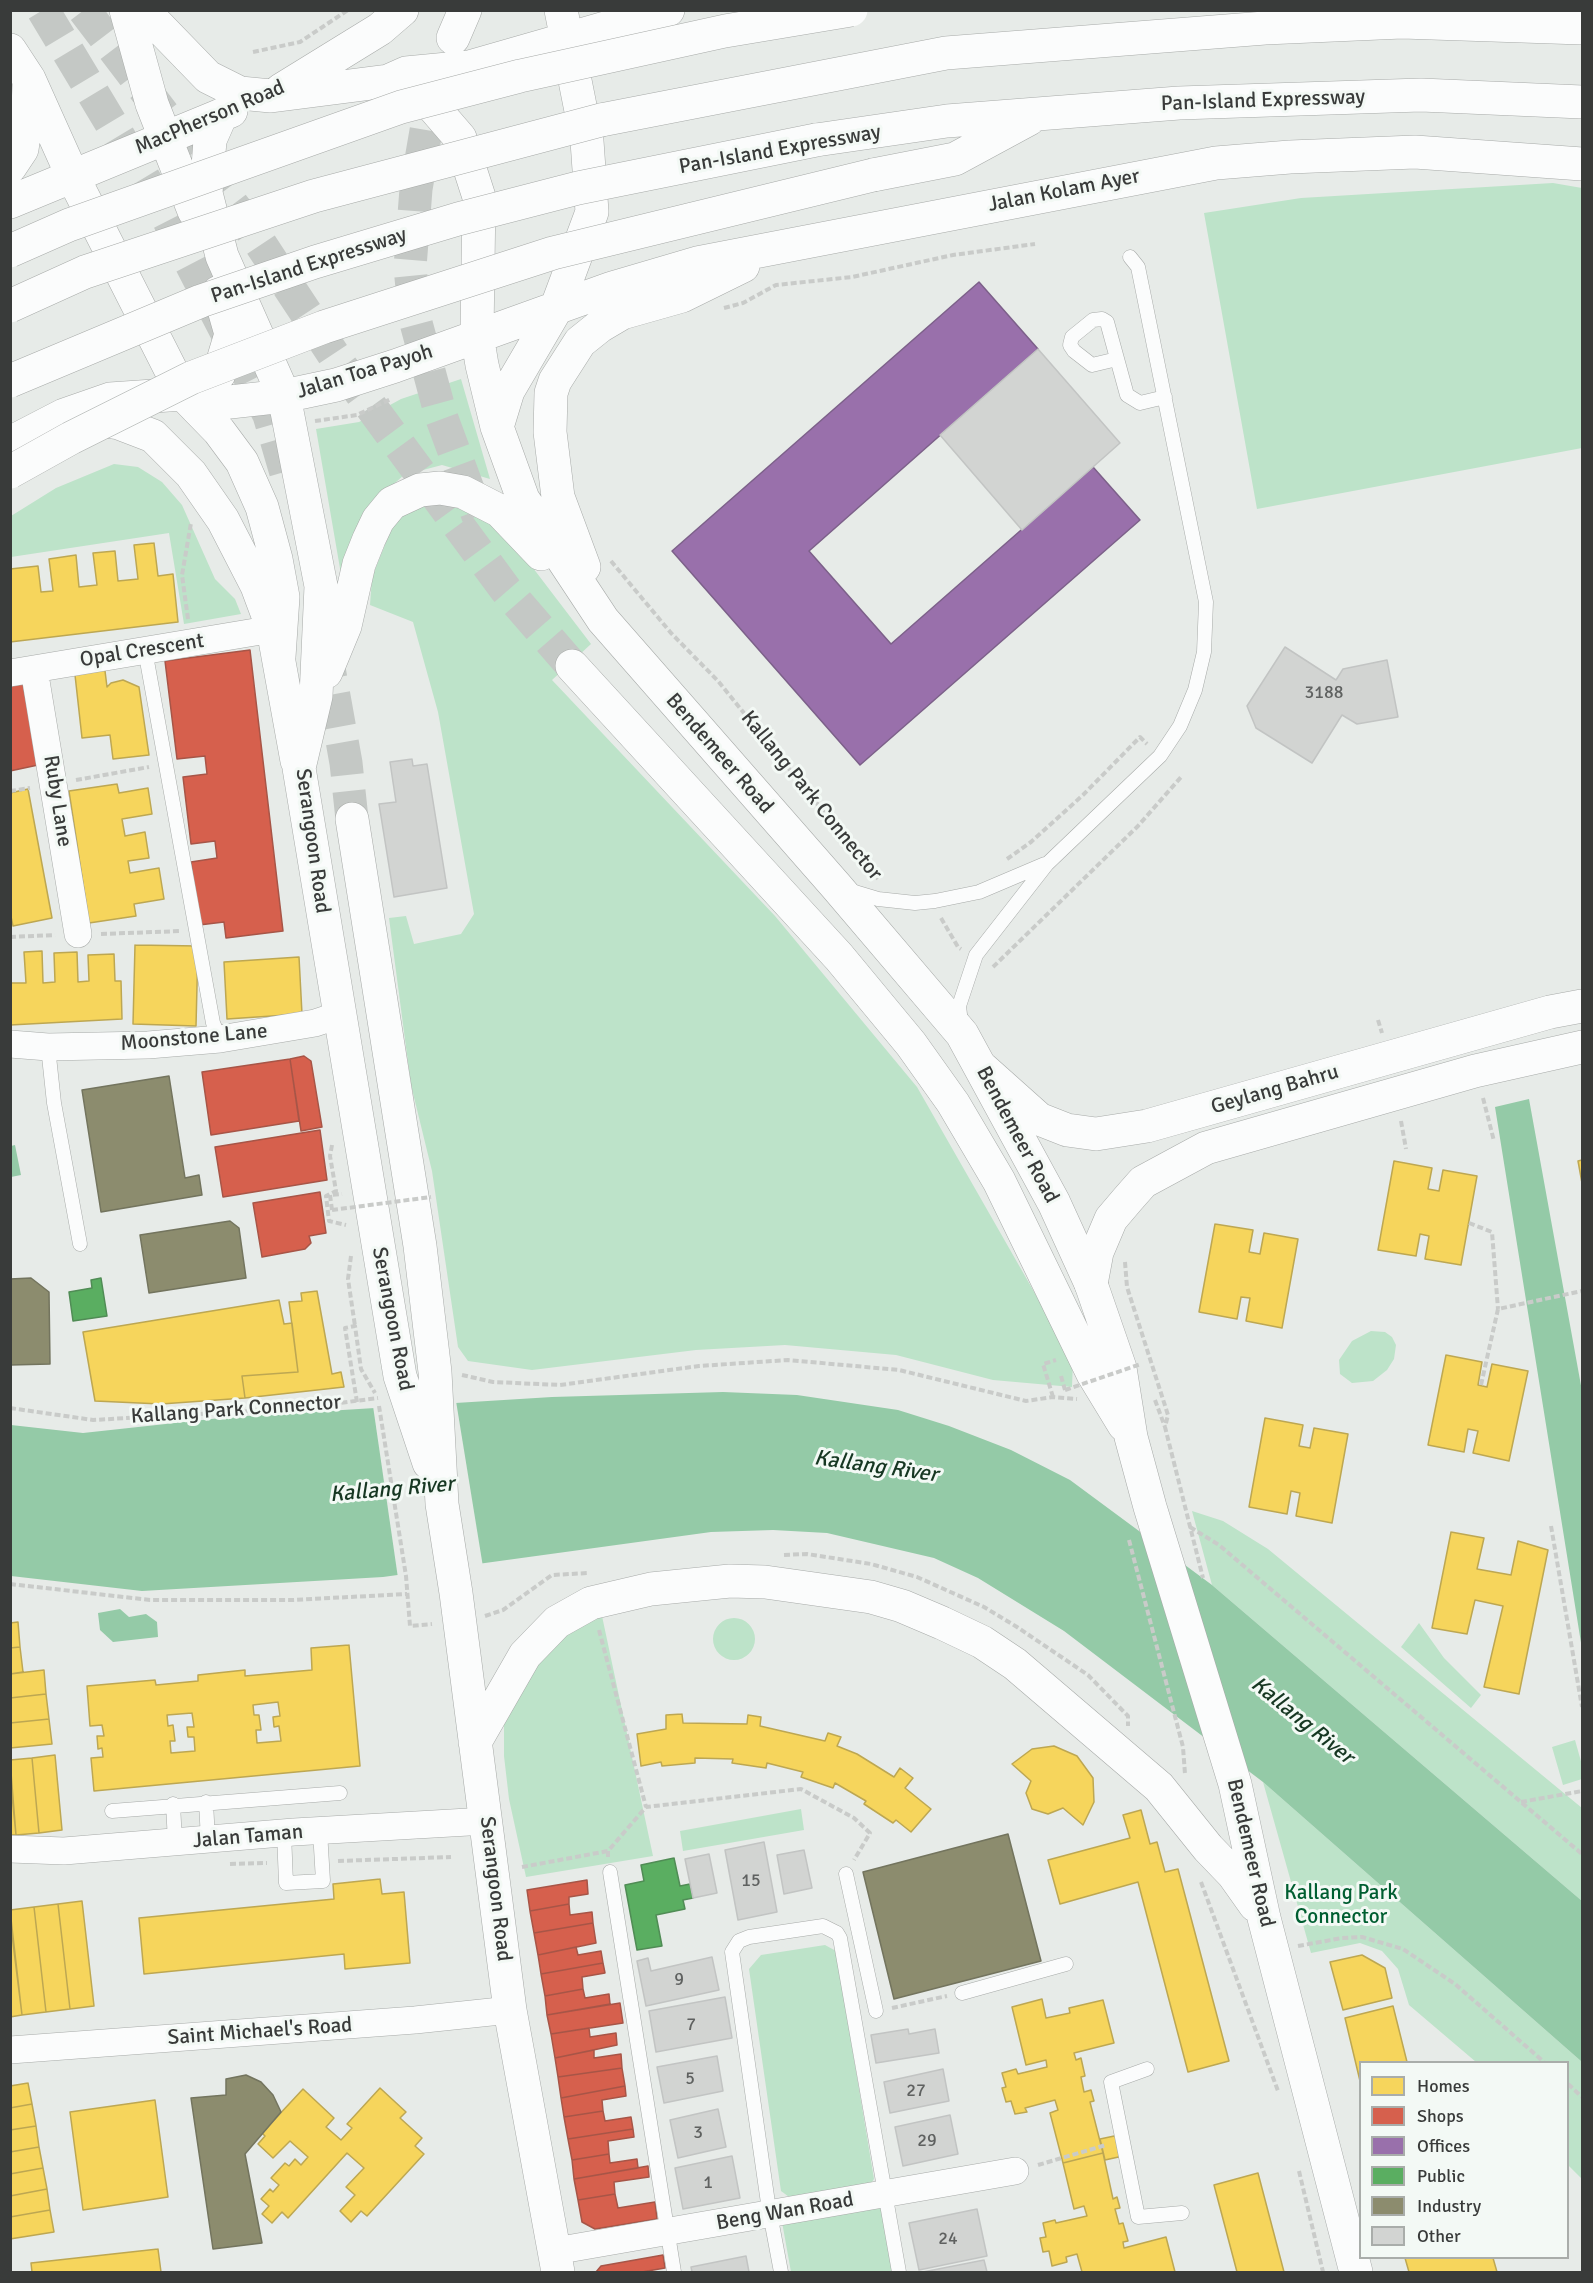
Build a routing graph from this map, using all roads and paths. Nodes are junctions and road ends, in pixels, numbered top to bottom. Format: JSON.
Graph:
{"nodes":[{"id":1,"x":126,"y":10,"type":"edge"},
{"id":2,"x":143,"y":10,"type":"edge"},
{"id":3,"x":348,"y":10,"type":"edge"},
{"id":4,"x":402,"y":10,"type":"edge"},
{"id":5,"x":851,"y":10,"type":"edge"},
{"id":6,"x":654,"y":11,"type":"edge"},
{"id":7,"x":563,"y":25,"type":"edge"},
{"id":8,"x":1582,"y":28,"type":"edge"},
{"id":9,"x":10,"y":51,"type":"edge"},
{"id":10,"x":253,"y":52,"type":"dead end"},
{"id":11,"x":29,"y":79,"type":"junction"},
{"id":12,"x":388,"y":81,"type":"junction"},
{"id":13,"x":271,"y":96,"type":"junction"},
{"id":14,"x":1582,"y":102,"type":"edge"},
{"id":15,"x":1041,"y":113,"type":"junction"},
{"id":16,"x":221,"y":116,"type":"junction"},
{"id":17,"x":166,"y":137,"type":"junction"},
{"id":18,"x":1582,"y":164,"type":"edge"},
{"id":19,"x":10,"y":167,"type":"edge"},
{"id":20,"x":73,"y":177,"type":"junction"},
{"id":21,"x":10,"y":202,"type":"edge"},
{"id":22,"x":800,"y":242,"type":"junction"},
{"id":23,"x":1035,"y":244,"type":"dead end"},
{"id":24,"x":10,"y":251,"type":"edge"},
{"id":25,"x":1130,"y":257,"type":"dead end"},
{"id":26,"x":10,"y":306,"type":"edge"},
{"id":27,"x":722,"y":308,"type":"dead end"},
{"id":28,"x":556,"y":309,"type":"junction"},
{"id":29,"x":477,"y":335,"type":"junction"},
{"id":30,"x":1117,"y":359,"type":"dead end"},
{"id":31,"x":10,"y":381,"type":"edge"},
{"id":32,"x":183,"y":394,"type":"junction"},
{"id":33,"x":284,"y":396,"type":"junction"},
{"id":34,"x":1165,"y":397,"type":"junction"},
{"id":35,"x":64,"y":415,"type":"junction"},
{"id":36,"x":497,"y":427,"type":"junction"},
{"id":37,"x":10,"y":443,"type":"edge"},
{"id":38,"x":10,"y":472,"type":"edge"},
{"id":39,"x":193,"y":511,"type":"dead end"},
{"id":40,"x":606,"y":555,"type":"dead end"},
{"id":41,"x":603,"y":620,"type":"junction"},
{"id":42,"x":191,"y":643,"type":"junction"},
{"id":43,"x":276,"y":643,"type":"junction"},
{"id":44,"x":145,"y":650,"type":"junction"},
{"id":45,"x":572,"y":666,"type":"tunnel mouth"},
{"id":46,"x":22,"y":671,"type":"edge"},
{"id":47,"x":316,"y":696,"type":"junction"},
{"id":48,"x":1160,"y":756,"type":"junction"},
{"id":49,"x":167,"y":764,"type":"junction"},
{"id":50,"x":298,"y":768,"type":"junction"},
{"id":51,"x":1182,"y":776,"type":"dead end"},
{"id":52,"x":54,"y":784,"type":"junction"},
{"id":53,"x":10,"y":791,"type":"edge"},
{"id":54,"x":352,"y":819,"type":"tunnel mouth"},
{"id":55,"x":1005,"y":860,"type":"dead end"},
{"id":56,"x":1047,"y":864,"type":"junction"},
{"id":57,"x":879,"y":880,"type":"dead end"},
{"id":58,"x":836,"y":886,"type":"junction"},
{"id":59,"x":935,"y":901,"type":"junction"},
{"id":60,"x":78,"y":934,"type":"dead end"},
{"id":61,"x":976,"y":955,"type":"junction"},
{"id":62,"x":994,"y":965,"type":"junction"},
{"id":63,"x":990,"y":975,"type":"dead end"},
{"id":64,"x":1582,"y":1006,"type":"edge"},
{"id":65,"x":339,"y":1015,"type":"junction"},
{"id":66,"x":1378,"y":1020,"type":"dead end"},
{"id":67,"x":1383,"y":1033,"type":"dead end"},
{"id":68,"x":962,"y":1034,"type":"junction"},
{"id":69,"x":220,"y":1039,"type":"junction"},
{"id":70,"x":10,"y":1044,"type":"edge"},
{"id":71,"x":48,"y":1047,"type":"junction"},
{"id":72,"x":1582,"y":1047,"type":"edge"},
{"id":73,"x":983,"y":1069,"type":"junction"},
{"id":74,"x":1475,"y":1071,"type":"junction"},
{"id":75,"x":333,"y":1140,"type":"dead end"},
{"id":76,"x":1494,"y":1141,"type":"dead end"},
{"id":77,"x":431,"y":1197,"type":"dead end"},
{"id":78,"x":332,"y":1210,"type":"dead end"},
{"id":79,"x":1468,"y":1223,"type":"dead end"},
{"id":80,"x":348,"y":1234,"type":"dead end"},
{"id":81,"x":80,"y":1244,"type":"dead end"},
{"id":82,"x":351,"y":1252,"type":"dead end"},
{"id":83,"x":1127,"y":1252,"type":"dead end"},
{"id":84,"x":1091,"y":1284,"type":"junction"},
{"id":85,"x":1582,"y":1291,"type":"edge"},
{"id":86,"x":1497,"y":1309,"type":"junction"},
{"id":87,"x":355,"y":1326,"type":"junction"},
{"id":88,"x":1141,"y":1364,"type":"dead end"},
{"id":89,"x":445,"y":1373,"type":"junction"},
{"id":90,"x":1481,"y":1385,"type":"dead end"},
{"id":91,"x":389,"y":1387,"type":"junction"},
{"id":92,"x":357,"y":1402,"type":"junction"},
{"id":93,"x":10,"y":1408,"type":"edge"},
{"id":94,"x":1131,"y":1437,"type":"junction"},
{"id":95,"x":442,"y":1504,"type":"junction"},
{"id":96,"x":1551,"y":1527,"type":"dead end"},
{"id":97,"x":1127,"y":1533,"type":"dead end"},
{"id":98,"x":10,"y":1584,"type":"edge"},
{"id":99,"x":407,"y":1594,"type":"junction"},
{"id":100,"x":410,"y":1626,"type":"dead end"},
{"id":101,"x":599,"y":1629,"type":"dead end"},
{"id":102,"x":1582,"y":1707,"type":"edge"},
{"id":103,"x":476,"y":1742,"type":"junction"},
{"id":104,"x":1183,"y":1747,"type":"dead end"},
{"id":105,"x":1582,"y":1791,"type":"edge"},
{"id":106,"x":340,"y":1793,"type":"dead end"},
{"id":107,"x":1521,"y":1802,"type":"junction"},
{"id":108,"x":206,"y":1803,"type":"junction"},
{"id":109,"x":173,"y":1804,"type":"junction"},
{"id":110,"x":645,"y":1807,"type":"junction"},
{"id":111,"x":112,"y":1811,"type":"dead end"},
{"id":112,"x":486,"y":1821,"type":"junction"},
{"id":113,"x":320,"y":1831,"type":"junction"},
{"id":114,"x":284,"y":1833,"type":"junction"},
{"id":115,"x":208,"y":1840,"type":"junction"},
{"id":116,"x":175,"y":1842,"type":"junction"},
{"id":117,"x":10,"y":1849,"type":"edge"},
{"id":118,"x":608,"y":1851,"type":"junction"},
{"id":119,"x":1582,"y":1854,"type":"edge"},
{"id":120,"x":522,"y":1867,"type":"dead end"},
{"id":121,"x":610,"y":1872,"type":"joint"},
{"id":122,"x":1197,"y":1872,"type":"dead end"},
{"id":123,"x":846,"y":1874,"type":"joint"},
{"id":124,"x":1264,"y":1918,"type":"junction"},
{"id":125,"x":1298,"y":1946,"type":"dead end"},
{"id":126,"x":1066,"y":1964,"type":"dead end"},
{"id":127,"x":869,"y":1982,"type":"junction"},
{"id":128,"x":849,"y":1988,"type":"junction"},
{"id":129,"x":962,"y":1993,"type":"joint"},
{"id":130,"x":510,"y":2010,"type":"junction"},
{"id":131,"x":876,"y":2011,"type":"joint"},
{"id":132,"x":10,"y":2050,"type":"edge"},
{"id":133,"x":1543,"y":2061,"type":"edge"},
{"id":134,"x":1147,"y":2069,"type":"dead end"},
{"id":135,"x":1569,"y":2085,"type":"edge"},
{"id":136,"x":1582,"y":2097,"type":"edge"},
{"id":137,"x":1282,"y":2102,"type":"dead end"},
{"id":138,"x":1123,"y":2141,"type":"junction"},
{"id":139,"x":1297,"y":2164,"type":"dead end"},
{"id":140,"x":1015,"y":2171,"type":"joint"},
{"id":141,"x":886,"y":2195,"type":"junction"},
{"id":142,"x":1182,"y":2213,"type":"dead end"},
{"id":143,"x":771,"y":2215,"type":"junction"},
{"id":144,"x":668,"y":2232,"type":"junction"},
{"id":145,"x":556,"y":2262,"type":"edge"},
{"id":146,"x":674,"y":2272,"type":"edge"},
{"id":147,"x":782,"y":2272,"type":"edge"},
{"id":148,"x":899,"y":2272,"type":"edge"},
{"id":149,"x":1323,"y":2272,"type":"edge"},
{"id":150,"x":1356,"y":2272,"type":"edge"}],
"edges":[{"from":1,"to":17,"type":"main road"},
{"from":2,"to":13,"type":"main road"},
{"from":3,"to":10,"type":"path"},
{"from":4,"to":13,"type":"main road","name":"MacPherson Road"},
{"from":5,"to":24,"type":"main road","bridge":true},
{"from":6,"to":7,"type":"main road"},
{"from":7,"to":12,"type":"main road"},
{"from":7,"to":28,"type":"main road"},
{"from":8,"to":26,"type":"main road","bridge":true},
{"from":9,"to":11,"type":"main road"},
{"from":11,"to":19,"type":"main road"},
{"from":11,"to":20,"type":"main road"},
{"from":12,"to":13,"type":"main road"},
{"from":12,"to":29,"type":"main road","name":"Bendemeer Road"},
{"from":13,"to":16,"type":"main road","name":"MacPherson Road"},
{"from":14,"to":15,"type":"main road","name":"Pan-Island Expressway"},
{"from":15,"to":31,"type":"main road","name":"Pan-Island Expressway","bridge":true},
{"from":15,"to":38,"type":"main road","bridge":true},
{"from":16,"to":17,"type":"main road","name":"MacPherson Road"},
{"from":16,"to":33,"type":"main road","name":"Serangoon Road"},
{"from":17,"to":20,"type":"main road","name":"MacPherson Road"},
{"from":17,"to":32,"type":"main road"},
{"from":18,"to":22,"type":"main road","name":"Jalan Kolam Ayer"},
{"from":20,"to":21,"type":"main road"},
{"from":20,"to":32,"type":"main road"},
{"from":22,"to":28,"type":"main road","name":"Jalan Kolam Ayer"},
{"from":22,"to":41,"type":"main road"},
{"from":23,"to":27,"type":"path"},
{"from":25,"to":34,"type":"lane"},
{"from":28,"to":29,"type":"main road","name":"Jalan Toa Payoh"},
{"from":28,"to":36,"type":"main road"},
{"from":29,"to":33,"type":"main road","name":"Jalan Toa Payoh"},
{"from":29,"to":36,"type":"main road","name":"Bendemeer Road"},
{"from":30,"to":34,"type":"lane"},
{"from":32,"to":33,"type":"main road","name":"Jalan Toa Payoh"},
{"from":32,"to":35,"type":"main road","name":"Jalan Toa Payoh"},
{"from":32,"to":43,"type":"main road"},
{"from":33,"to":47,"type":"main road","name":"Serangoon Road"},
{"from":34,"to":48,"type":"lane"},
{"from":35,"to":37,"type":"main road","name":"Jalan Toa Payoh"},
{"from":35,"to":43,"type":"main road"},
{"from":36,"to":41,"type":"main road","name":"Bendemeer Road"},
{"from":39,"to":42,"type":"path"},
{"from":40,"to":57,"type":"path","name":"Kallang Park Connector"},
{"from":41,"to":47,"type":"main road"},
{"from":41,"to":58,"type":"main road","name":"Bendemeer Road"},
{"from":42,"to":43,"type":"street","name":"Opal Crescent"},
{"from":42,"to":44,"type":"street","name":"Opal Crescent"},
{"from":43,"to":50,"type":"main road"},
{"from":44,"to":46,"type":"street","name":"Opal Crescent"},
{"from":44,"to":49,"type":"lane"},
{"from":45,"to":94,"type":"main road","name":"Bendemeer Road"},
{"from":46,"to":52,"type":"street","name":"Ruby Lane"},
{"from":47,"to":50,"type":"main road","name":"Serangoon Road"},
{"from":48,"to":55,"type":"path"},
{"from":48,"to":56,"type":"lane"},
{"from":49,"to":52,"type":"path"},
{"from":49,"to":69,"type":"lane"},
{"from":50,"to":65,"type":"main road","name":"Serangoon Road"},
{"from":51,"to":62,"type":"path"},
{"from":52,"to":53,"type":"path"},
{"from":52,"to":60,"type":"street","name":"Ruby Lane"},
{"from":54,"to":89,"type":"main road","name":"Serangoon Road"},
{"from":56,"to":59,"type":"lane"},
{"from":56,"to":61,"type":"lane"},
{"from":58,"to":59,"type":"lane"},
{"from":58,"to":68,"type":"main road","name":"Bendemeer Road"},
{"from":59,"to":61,"type":"path"},
{"from":61,"to":62,"type":"path"},
{"from":61,"to":68,"type":"lane"},
{"from":62,"to":63,"type":"path"},
{"from":64,"to":73,"type":"main road","name":"Geylang Bahru"},
{"from":65,"to":69,"type":"street","name":"Moonstone Lane"},
{"from":65,"to":91,"type":"main road","name":"Serangoon Road"},
{"from":66,"to":67,"type":"path"},
{"from":68,"to":73,"type":"main road","name":"Bendemeer Road"},
{"from":69,"to":71,"type":"street","name":"Moonstone Lane"},
{"from":70,"to":71,"type":"street","name":"Moonstone Lane"},
{"from":71,"to":81,"type":"lane"},
{"from":72,"to":74,"type":"main road","name":"Geylang Bahru"},
{"from":73,"to":84,"type":"main road","name":"Bendemeer Road"},
{"from":74,"to":76,"type":"path"},
{"from":74,"to":84,"type":"main road","name":"Geylang Bahru"},
{"from":75,"to":80,"type":"path"},
{"from":77,"to":78,"type":"path","bridge":true},
{"from":79,"to":86,"type":"path"},
{"from":82,"to":87,"type":"path"},
{"from":83,"to":107,"type":"path"},
{"from":84,"to":94,"type":"main road","name":"Bendemeer Road"},
{"from":85,"to":86,"type":"path"},
{"from":86,"to":90,"type":"path"},
{"from":87,"to":91,"type":"path","name":"Kallang Park Connector"},
{"from":87,"to":92,"type":"path","name":"Kallang Park Connector"},
{"from":88,"to":89,"type":"path","bridge":true},
{"from":89,"to":95,"type":"main road","name":"Serangoon Road"},
{"from":91,"to":92,"type":"path"},
{"from":91,"to":95,"type":"main road","name":"Serangoon Road"},
{"from":91,"to":99,"type":"path","name":"Kallang Park Connector"},
{"from":92,"to":93,"type":"path","name":"Kallang Park Connector"},
{"from":94,"to":124,"type":"main road","name":"Bendemeer Road"},
{"from":95,"to":103,"type":"main road","name":"Serangoon Road"},
{"from":96,"to":102,"type":"path"},
{"from":97,"to":104,"type":"path"},
{"from":98,"to":99,"type":"path"},
{"from":99,"to":100,"type":"path","name":"Kallang Park Connector"},
{"from":101,"to":110,"type":"path"},
{"from":103,"to":112,"type":"main road","name":"Serangoon Road"},
{"from":103,"to":124,"type":"main road"},
{"from":105,"to":107,"type":"path"},
{"from":106,"to":108,"type":"lane"},
{"from":107,"to":119,"type":"path"},
{"from":108,"to":109,"type":"lane"},
{"from":108,"to":115,"type":"lane"},
{"from":109,"to":111,"type":"lane"},
{"from":109,"to":116,"type":"lane"},
{"from":110,"to":118,"type":"path"},
{"from":110,"to":123,"type":"path"},
{"from":112,"to":113,"type":"street","name":"Jalan Taman"},
{"from":112,"to":130,"type":"main road","name":"Serangoon Road"},
{"from":113,"to":114,"type":"street","name":"Jalan Taman"},
{"from":113,"to":114,"type":"lane"},
{"from":114,"to":115,"type":"street","name":"Jalan Taman"},
{"from":115,"to":116,"type":"street","name":"Jalan Taman"},
{"from":116,"to":117,"type":"street","name":"Jalan Taman"},
{"from":118,"to":120,"type":"path"},
{"from":118,"to":121,"type":"path"},
{"from":121,"to":144,"type":"lane"},
{"from":122,"to":137,"type":"path"},
{"from":123,"to":127,"type":"lane"},
{"from":124,"to":150,"type":"main road","name":"Bendemeer Road"},
{"from":125,"to":133,"type":"path"},
{"from":126,"to":129,"type":"lane"},
{"from":127,"to":128,"type":"lane"},
{"from":127,"to":131,"type":"lane"},
{"from":128,"to":141,"type":"lane"},
{"from":128,"to":143,"type":"lane"},
{"from":129,"to":131,"type":"path"},
{"from":130,"to":132,"type":"street","name":"Saint Michael's Road"},
{"from":130,"to":145,"type":"main road","name":"Serangoon Road"},
{"from":134,"to":138,"type":"lane"},
{"from":135,"to":136,"type":"path"},
{"from":138,"to":140,"type":"path"},
{"from":138,"to":142,"type":"lane"},
{"from":139,"to":149,"type":"path"},
{"from":140,"to":141,"type":"street","name":"Beng Wan Road"},
{"from":141,"to":143,"type":"street","name":"Beng Wan Road"},
{"from":141,"to":148,"type":"lane"},
{"from":143,"to":144,"type":"street","name":"Beng Wan Road"},
{"from":143,"to":147,"type":"lane"},
{"from":144,"to":145,"type":"street","name":"Beng Wan Road"},
{"from":144,"to":146,"type":"lane"}]}
